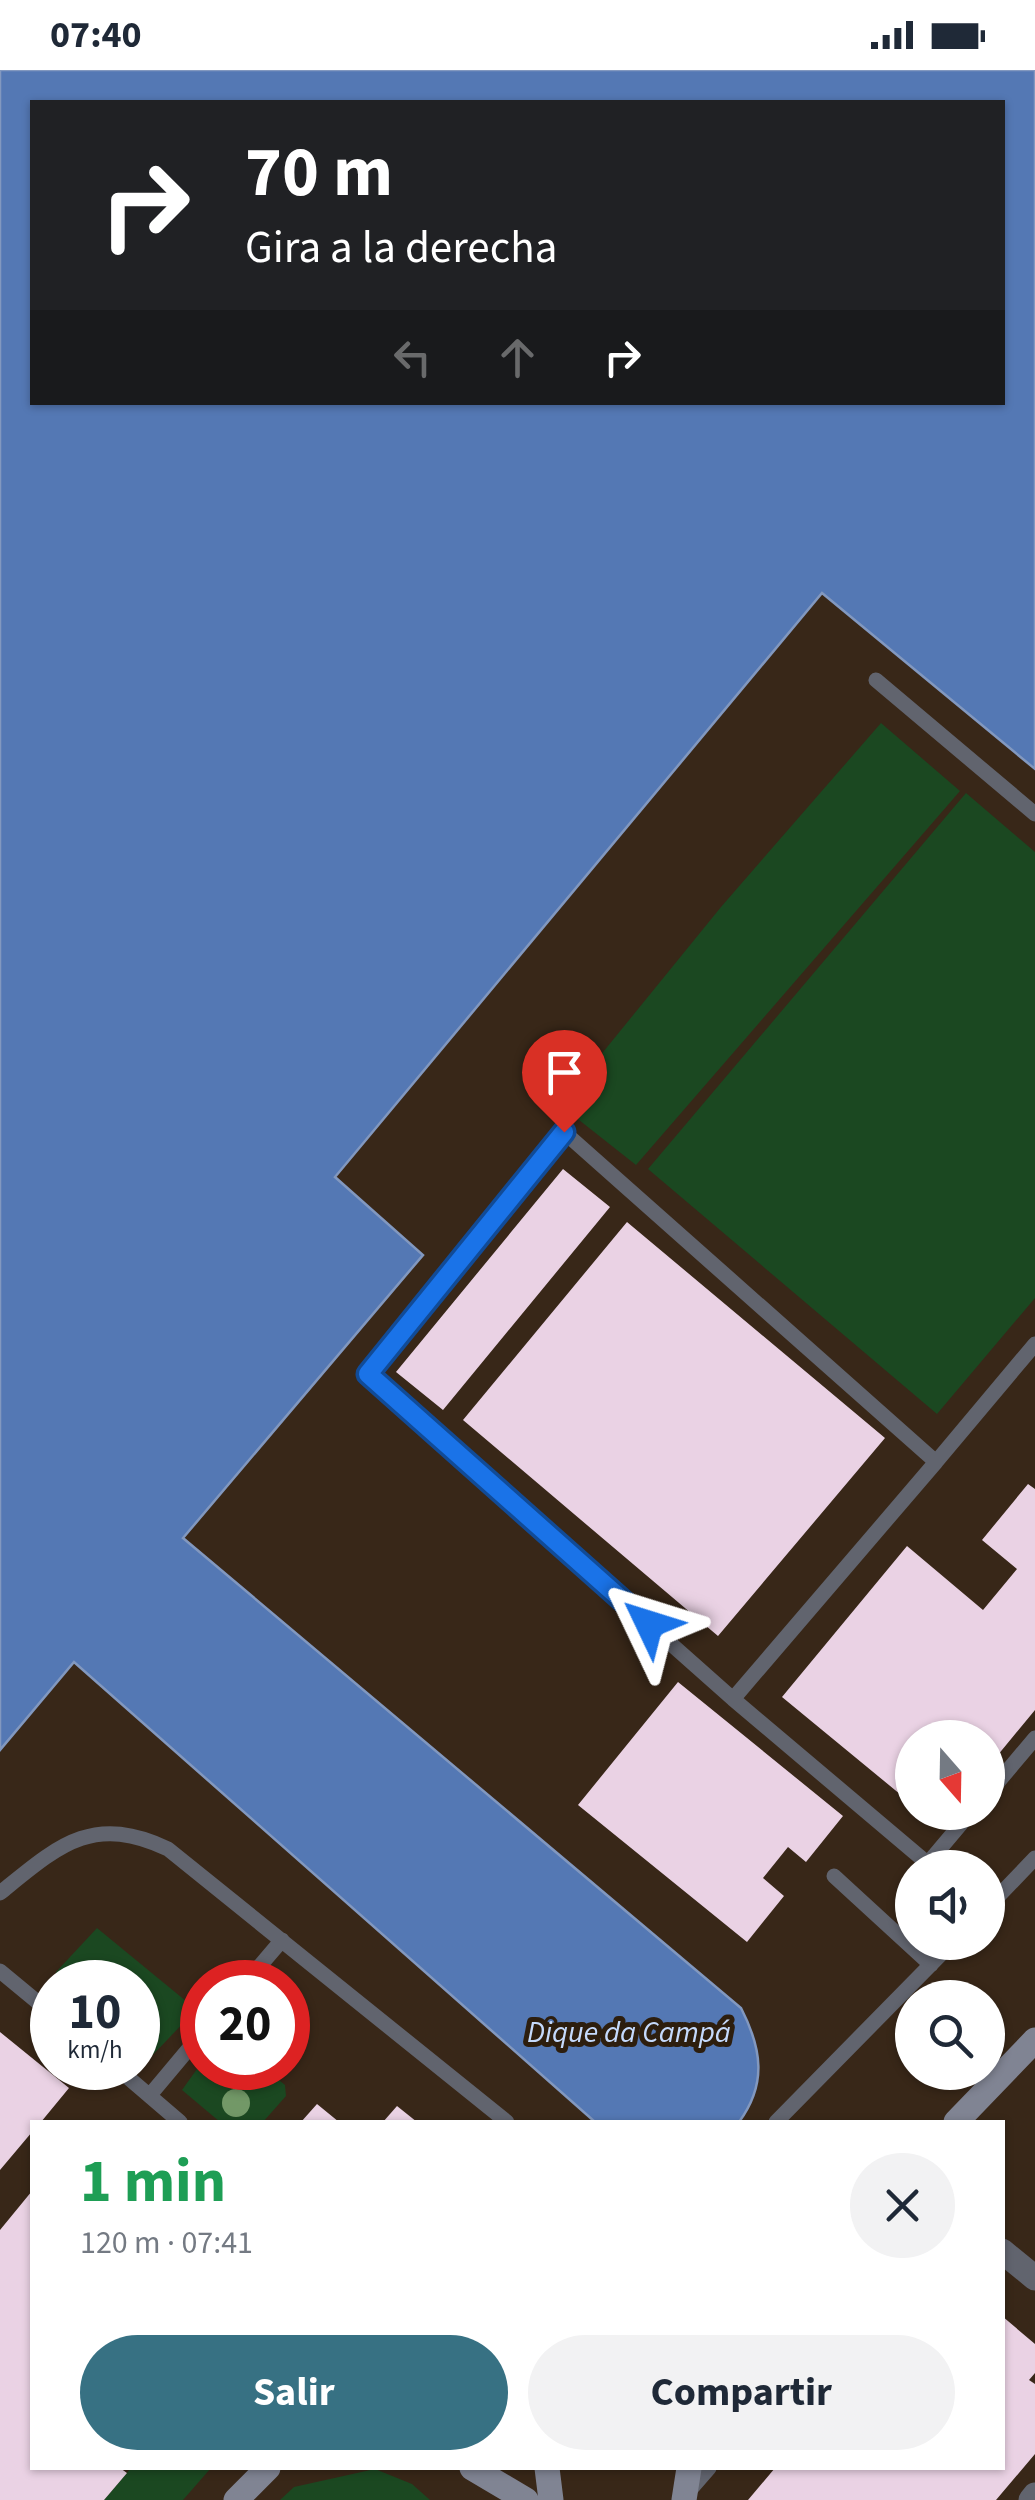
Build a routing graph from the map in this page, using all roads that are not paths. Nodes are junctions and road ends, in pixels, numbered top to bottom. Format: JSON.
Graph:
{"nodes":[{"id":1,"x":876,"y":680,"type":"dead end"},
{"id":2,"x":1035,"y":814,"type":"edge"},
{"id":3,"x":1035,"y":1344,"type":"edge"},
{"id":4,"x":936,"y":1462,"type":"junction"},
{"id":5,"x":734,"y":1698,"type":"junction"},
{"id":6,"x":1035,"y":1738,"type":"edge"},
{"id":7,"x":1005,"y":1774,"type":"edge"},
{"id":8,"x":957,"y":1830,"type":"edge"},
{"id":9,"x":912,"y":1850,"type":"edge"},
{"id":10,"x":942,"y":1850,"type":"edge"},
{"id":11,"x":1035,"y":1858,"type":"edge"},
{"id":12,"x":834,"y":1876,"type":"dead end"},
{"id":13,"x":1005,"y":1890,"type":"edge"},
{"id":14,"x":0,"y":1893,"type":"edge"},
{"id":15,"x":282,"y":1940,"type":"junction"},
{"id":16,"x":265,"y":1960,"type":"edge"},
{"id":17,"x":936,"y":1960,"type":"edge"},
{"id":18,"x":931,"y":1966,"type":"junction"},
{"id":19,"x":0,"y":1972,"type":"edge"},
{"id":20,"x":30,"y":1996,"type":"edge"},
{"id":21,"x":1035,"y":2040,"type":"edge"},
{"id":22,"x":180,"y":2059,"type":"edge"},
{"id":23,"x":145,"y":2090,"type":"edge"},
{"id":24,"x":150,"y":2094,"type":"junction"},
{"id":25,"x":178,"y":2120,"type":"edge"},
{"id":26,"x":505,"y":2120,"type":"edge"},
{"id":27,"x":778,"y":2120,"type":"edge"},
{"id":28,"x":958,"y":2120,"type":"edge"},
{"id":29,"x":1005,"y":2253,"type":"edge"},
{"id":30,"x":1035,"y":2278,"type":"edge"},
{"id":31,"x":266,"y":2470,"type":"edge"},
{"id":32,"x":475,"y":2470,"type":"edge"},
{"id":33,"x":546,"y":2470,"type":"edge"},
{"id":34,"x":689,"y":2470,"type":"edge"},
{"id":35,"x":707,"y":2470,"type":"edge"},
{"id":36,"x":686,"y":2497,"type":"edge"},
{"id":37,"x":236,"y":2500,"type":"edge"},
{"id":38,"x":526,"y":2500,"type":"edge"},
{"id":39,"x":551,"y":2500,"type":"edge"}],
"edges":[{"from":1,"to":2,"type":"lane"},
{"from":3,"to":4,"type":"lane"},
{"from":4,"to":5,"type":"lane"},
{"from":4,"to":5,"type":"lane"},
{"from":5,"to":9,"type":"lane"},
{"from":6,"to":7,"type":"lane"},
{"from":8,"to":10,"type":"lane"},
{"from":11,"to":13,"type":"lane"},
{"from":12,"to":18,"type":"lane"},
{"from":14,"to":15,"type":"lane"},
{"from":15,"to":16,"type":"lane"},
{"from":15,"to":26,"type":"lane"},
{"from":17,"to":18,"type":"lane"},
{"from":18,"to":27,"type":"lane"},
{"from":19,"to":20,"type":"lane"},
{"from":21,"to":28,"type":"main road"},
{"from":22,"to":24,"type":"lane"},
{"from":23,"to":24,"type":"lane"},
{"from":24,"to":25,"type":"lane"},
{"from":29,"to":30,"type":"street"},
{"from":31,"to":37,"type":"main road"},
{"from":32,"to":38,"type":"main road"},
{"from":33,"to":39,"type":"main road"},
{"from":34,"to":36,"type":"main road"},
{"from":35,"to":36,"type":"lane"}]}
